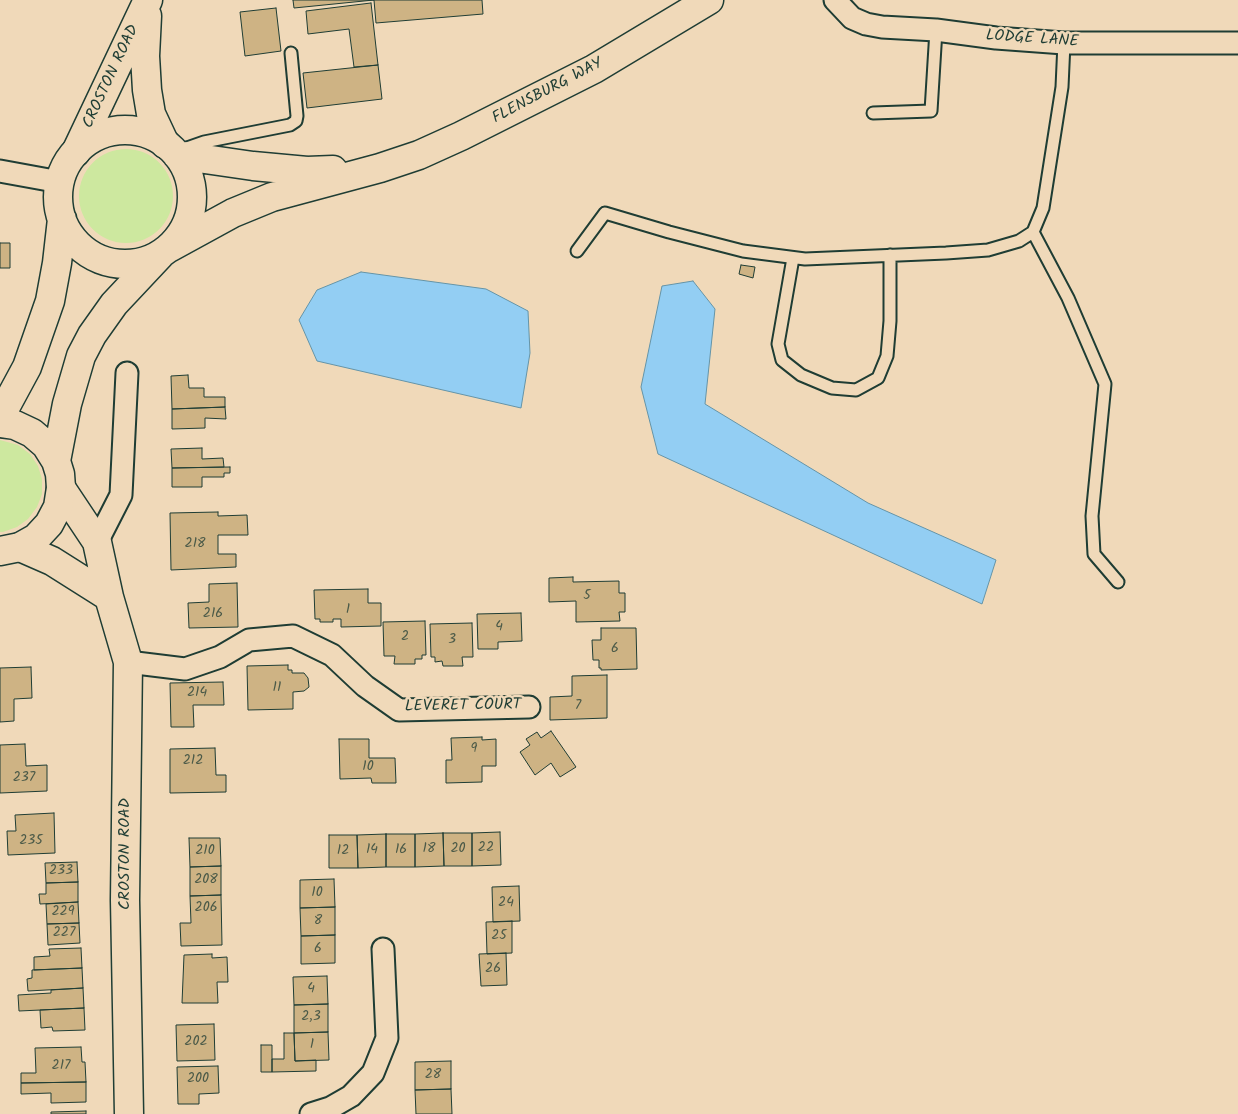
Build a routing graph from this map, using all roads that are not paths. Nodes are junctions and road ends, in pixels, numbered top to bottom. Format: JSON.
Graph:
{"nodes":[{"id":1,"x":708,"y":0,"type":"edge"},
{"id":2,"x":835,"y":0,"type":"edge"},
{"id":3,"x":148,"y":1,"type":"edge"},
{"id":4,"x":936,"y":30,"type":"junction"},
{"id":5,"x":1064,"y":43,"type":"junction"},
{"id":6,"x":1238,"y":43,"type":"edge"},
{"id":7,"x":291,"y":53,"type":"dead end"},
{"id":8,"x":874,"y":113,"type":"dead end"},
{"id":9,"x":172,"y":150,"type":"junction"},
{"id":10,"x":76,"y":152,"type":"junction"},
{"id":11,"x":380,"y":168,"type":"junction"},
{"id":12,"x":0,"y":172,"type":"edge"},
{"id":13,"x":60,"y":182,"type":"junction"},
{"id":14,"x":62,"y":219,"type":"junction"},
{"id":15,"x":1033,"y":232,"type":"junction"},
{"id":16,"x":165,"y":251,"type":"junction"},
{"id":17,"x":577,"y":251,"type":"dead end"},
{"id":18,"x":890,"y":255,"type":"junction"},
{"id":19,"x":793,"y":258,"type":"junction"},
{"id":20,"x":127,"y":373,"type":"dead end"},
{"id":21,"x":0,"y":417,"type":"edge"},
{"id":22,"x":0,"y":423,"type":"edge"},
{"id":23,"x":56,"y":461,"type":"junction"},
{"id":24,"x":61,"y":488,"type":"junction"},
{"id":25,"x":97,"y":542,"type":"junction"},
{"id":26,"x":10,"y":549,"type":"edge"},
{"id":27,"x":1118,"y":582,"type":"dead end"},
{"id":28,"x":109,"y":597,"type":"junction"},
{"id":29,"x":128,"y":662,"type":"junction"},
{"id":30,"x":529,"y":707,"type":"dead end"},
{"id":31,"x":383,"y":949,"type":"dead end"},
{"id":32,"x":129,"y":1114,"type":"edge"},
{"id":33,"x":311,"y":1114,"type":"edge"}],
"edges":[{"from":1,"to":11,"type":"main road","name":"FLENSBURG WAY"},
{"from":2,"to":4,"type":"street","name":"LODGE LANE"},
{"from":3,"to":9,"type":"main road","name":"CROSTON ROAD"},
{"from":3,"to":10,"type":"main road","name":"CROSTON ROAD"},
{"from":4,"to":5,"type":"street","name":"LODGE LANE"},
{"from":4,"to":8,"type":"lane"},
{"from":5,"to":6,"type":"street","name":"LODGE LANE"},
{"from":5,"to":15,"type":"lane"},
{"from":7,"to":9,"type":"lane"},
{"from":9,"to":10,"type":"main road"},
{"from":9,"to":11,"type":"main road","name":"FLENSBURG WAY"},
{"from":9,"to":16,"type":"main road"},
{"from":10,"to":13,"type":"main road"},
{"from":11,"to":16,"type":"main road","name":"FLENSBURG WAY"},
{"from":12,"to":13,"type":"street"},
{"from":13,"to":14,"type":"main road"},
{"from":14,"to":16,"type":"main road"},
{"from":14,"to":21,"type":"main road"},
{"from":15,"to":18,"type":"lane"},
{"from":15,"to":27,"type":"lane"},
{"from":16,"to":23,"type":"main road"},
{"from":17,"to":19,"type":"lane"},
{"from":18,"to":19,"type":"lane"},
{"from":18,"to":19,"type":"lane"},
{"from":20,"to":25,"type":"street"},
{"from":22,"to":23,"type":"main road"},
{"from":23,"to":24,"type":"main road"},
{"from":24,"to":25,"type":"main road","name":"CROSTON ROAD"},
{"from":24,"to":26,"type":"main road"},
{"from":25,"to":28,"type":"main road","name":"CROSTON ROAD"},
{"from":26,"to":28,"type":"main road"},
{"from":28,"to":29,"type":"main road","name":"CROSTON ROAD"},
{"from":29,"to":30,"type":"street","name":"LEVERET COURT"},
{"from":29,"to":32,"type":"main road","name":"CROSTON ROAD"},
{"from":31,"to":33,"type":"street"}]}
